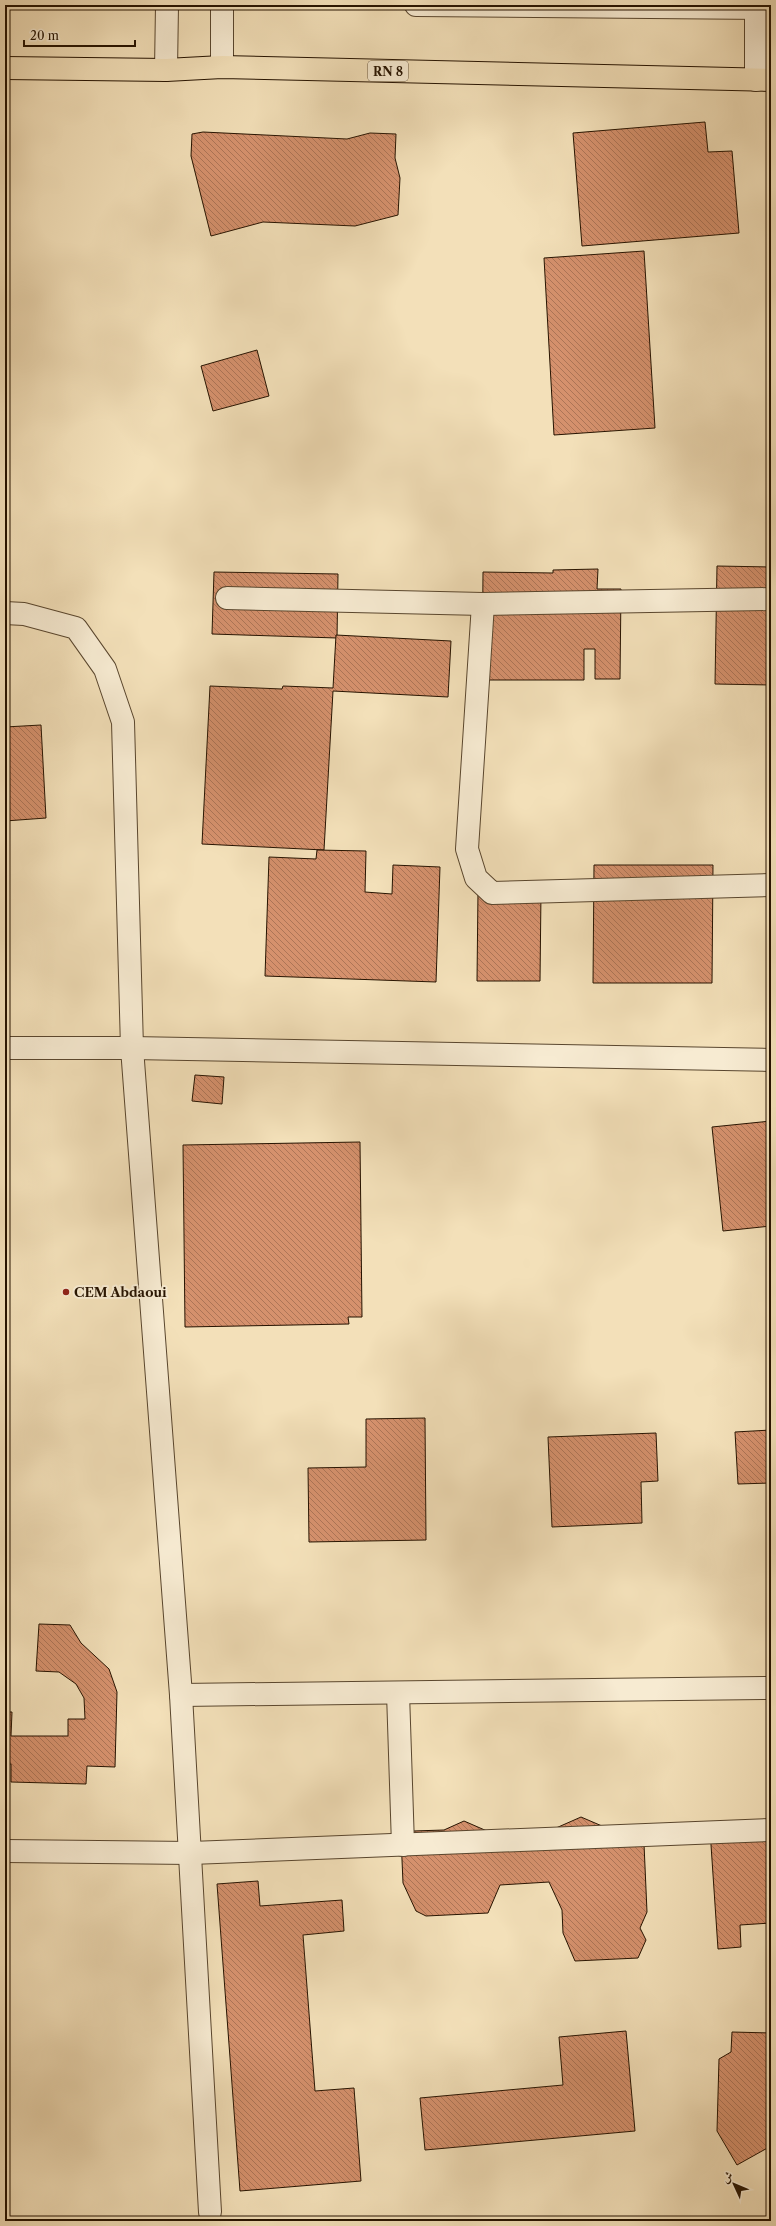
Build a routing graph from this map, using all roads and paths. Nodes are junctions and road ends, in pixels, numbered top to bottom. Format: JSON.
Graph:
{"nodes":[{"id":1,"x":167,"y":5,"type":"edge"},
{"id":2,"x":222,"y":5,"type":"edge"},
{"id":3,"x":416,"y":5,"type":"edge"},
{"id":4,"x":761,"y":7,"type":"edge"},
{"id":5,"x":222,"y":67,"type":"junction"},
{"id":6,"x":5,"y":68,"type":"edge"},
{"id":7,"x":166,"y":70,"type":"junction"},
{"id":8,"x":763,"y":80,"type":"edge"},
{"id":9,"x":227,"y":598,"type":"dead end"},
{"id":10,"x":771,"y":599,"type":"edge"},
{"id":11,"x":482,"y":604,"type":"junction"},
{"id":12,"x":5,"y":613,"type":"edge"},
{"id":13,"x":771,"y":885,"type":"edge"},
{"id":14,"x":5,"y":1048,"type":"edge"},
{"id":15,"x":132,"y":1048,"type":"junction"},
{"id":16,"x":771,"y":1060,"type":"edge"},
{"id":17,"x":771,"y":1688,"type":"edge"},
{"id":18,"x":398,"y":1693,"type":"junction"},
{"id":19,"x":181,"y":1695,"type":"junction"},
{"id":20,"x":771,"y":1830,"type":"edge"},
{"id":21,"x":403,"y":1845,"type":"junction"},
{"id":22,"x":5,"y":1851,"type":"edge"},
{"id":23,"x":191,"y":1853,"type":"junction"},
{"id":24,"x":210,"y":2212,"type":"dead end"}],
"edges":[{"from":1,"to":7,"type":"street"},
{"from":2,"to":5,"type":"street"},
{"from":3,"to":4,"type":"street"},
{"from":4,"to":8,"type":"street"},
{"from":5,"to":7,"type":"main road","number":"RN 8"},
{"from":5,"to":8,"type":"main road","number":"RN 8"},
{"from":6,"to":7,"type":"main road","number":"RN 8"},
{"from":9,"to":11,"type":"street"},
{"from":10,"to":11,"type":"street"},
{"from":11,"to":13,"type":"street"},
{"from":12,"to":15,"type":"street"},
{"from":14,"to":15,"type":"street"},
{"from":15,"to":16,"type":"street"},
{"from":15,"to":19,"type":"street"},
{"from":17,"to":18,"type":"street"},
{"from":18,"to":19,"type":"street"},
{"from":18,"to":21,"type":"street"},
{"from":19,"to":23,"type":"street"},
{"from":20,"to":21,"type":"street"},
{"from":21,"to":23,"type":"street"},
{"from":22,"to":23,"type":"street"},
{"from":23,"to":24,"type":"street"}]}
